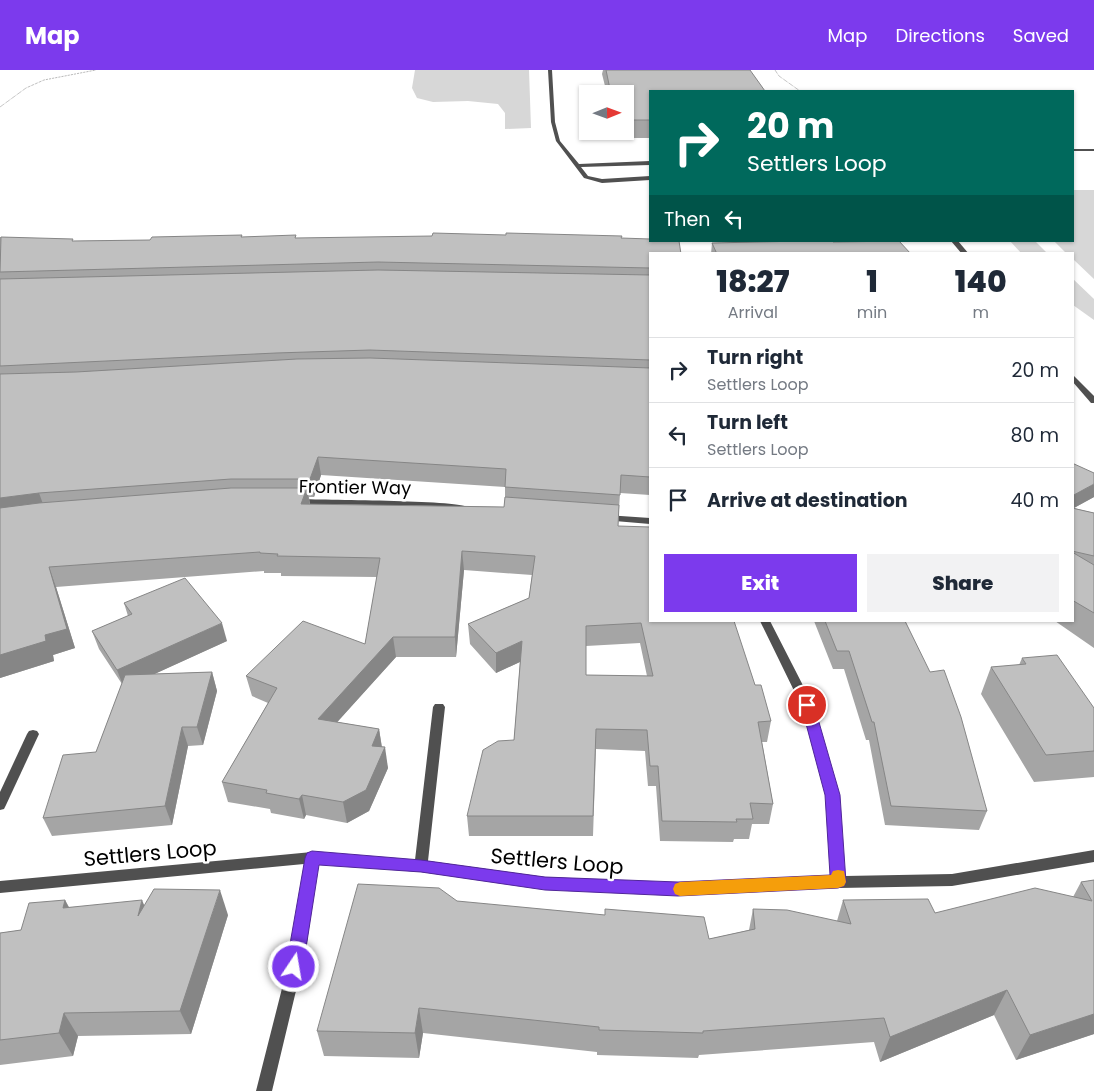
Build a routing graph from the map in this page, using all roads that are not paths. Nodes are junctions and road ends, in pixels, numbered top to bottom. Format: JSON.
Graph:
{"nodes":[{"id":1,"x":550,"y":70,"type":"edge"},
{"id":2,"x":1074,"y":150,"type":"edge"},
{"id":3,"x":1094,"y":150,"type":"edge"},
{"id":4,"x":649,"y":163,"type":"edge"},
{"id":5,"x":578,"y":166,"type":"junction"},
{"id":6,"x":649,"y":178,"type":"edge"},
{"id":7,"x":955,"y":242,"type":"edge"},
{"id":8,"x":964,"y":252,"type":"edge"},
{"id":9,"x":1074,"y":378,"type":"edge"},
{"id":10,"x":1094,"y":401,"type":"edge"},
{"id":11,"x":284,"y":502,"type":"edge"},
{"id":12,"x":468,"y":508,"type":"edge"},
{"id":13,"x":592,"y":517,"type":"edge"},
{"id":14,"x":649,"y":521,"type":"edge"},
{"id":15,"x":766,"y":622,"type":"edge"},
{"id":16,"x":439,"y":707,"type":"dead end"},
{"id":17,"x":33,"y":734,"type":"dead end"},
{"id":18,"x":0,"y":805,"type":"edge"},
{"id":19,"x":1094,"y":856,"type":"edge"},
{"id":20,"x":312,"y":858,"type":"junction"},
{"id":21,"x":421,"y":866,"type":"junction"},
{"id":22,"x":838,"y":882,"type":"junction"},
{"id":23,"x":0,"y":887,"type":"edge"},
{"id":24,"x":264,"y":1091,"type":"edge"}],
"edges":[{"from":1,"to":5,"type":"street"},
{"from":2,"to":3,"type":"street"},
{"from":4,"to":5,"type":"street"},
{"from":5,"to":6,"type":"street"},
{"from":7,"to":8,"type":"street"},
{"from":9,"to":10,"type":"street"},
{"from":11,"to":12,"type":"street","name":"Frontier Way"},
{"from":13,"to":14,"type":"street"},
{"from":15,"to":22,"type":"street"},
{"from":16,"to":21,"type":"street"},
{"from":17,"to":18,"type":"street"},
{"from":19,"to":22,"type":"street","name":"Settlers Loop"},
{"from":20,"to":21,"type":"street","name":"Settlers Loop"},
{"from":20,"to":23,"type":"street","name":"Settlers Loop"},
{"from":20,"to":24,"type":"street"},
{"from":21,"to":22,"type":"street","name":"Settlers Loop"}]}
